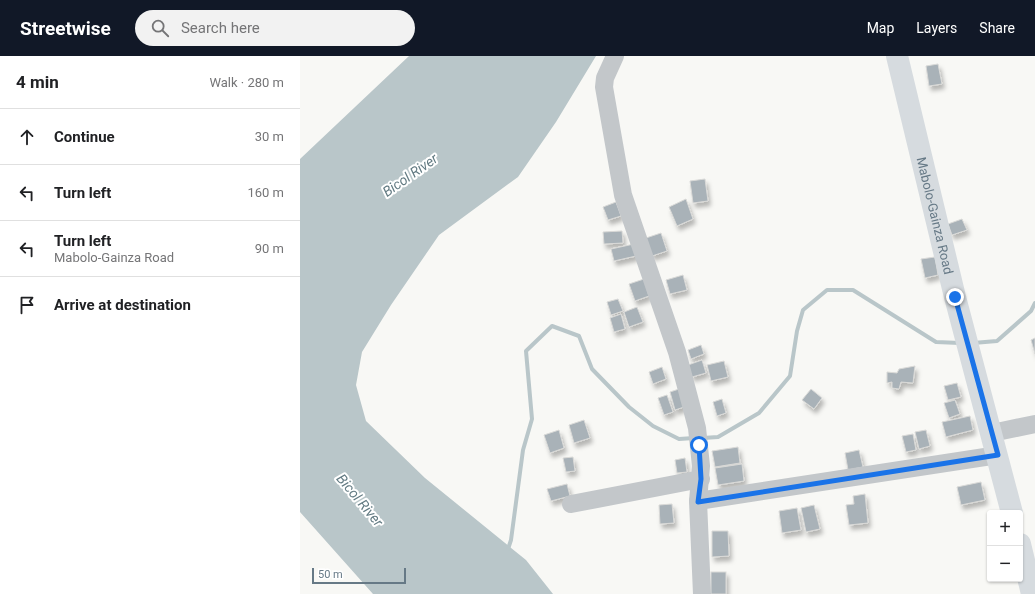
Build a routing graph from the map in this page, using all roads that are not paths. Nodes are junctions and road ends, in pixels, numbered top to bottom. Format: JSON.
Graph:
{"nodes":[{"id":1,"x":615,"y":56,"type":"edge"},
{"id":2,"x":897,"y":56,"type":"edge"},
{"id":3,"x":1035,"y":424,"type":"edge"},
{"id":4,"x":992,"y":433,"type":"junction"},
{"id":5,"x":998,"y":455,"type":"junction"},
{"id":6,"x":701,"y":472,"type":"junction"},
{"id":7,"x":698,"y":502,"type":"junction"},
{"id":8,"x":571,"y":504,"type":"dead end"},
{"id":9,"x":1011,"y":510,"type":"edge"},
{"id":10,"x":1020,"y":546,"type":"edge"},
{"id":11,"x":702,"y":594,"type":"edge"},
{"id":12,"x":1032,"y":594,"type":"edge"}],
"edges":[{"from":1,"to":6,"type":"street"},
{"from":2,"to":4,"type":"main road","name":"Mabolo-Gainza Road"},
{"from":3,"to":4,"type":"street"},
{"from":4,"to":5,"type":"main road","name":"Mabolo-Gainza Road"},
{"from":5,"to":7,"type":"street"},
{"from":5,"to":9,"type":"main road","name":"Mabolo-Gainza Road"},
{"from":6,"to":7,"type":"street"},
{"from":6,"to":8,"type":"street"},
{"from":7,"to":11,"type":"street"},
{"from":10,"to":12,"type":"main road"}]}
